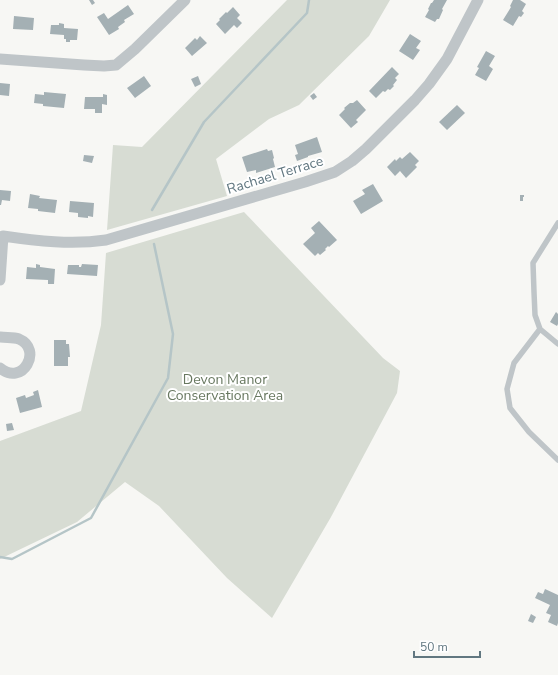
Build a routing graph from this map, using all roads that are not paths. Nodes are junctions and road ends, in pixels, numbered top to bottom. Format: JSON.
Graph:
{"nodes":[{"id":1,"x":185,"y":0,"type":"edge"},
{"id":2,"x":478,"y":0,"type":"edge"},
{"id":3,"x":0,"y":59,"type":"edge"},
{"id":4,"x":558,"y":223,"type":"edge"},
{"id":5,"x":1,"y":236,"type":"edge"},
{"id":6,"x":0,"y":280,"type":"edge"},
{"id":7,"x":540,"y":329,"type":"junction"},
{"id":8,"x":0,"y":337,"type":"edge"},
{"id":9,"x":558,"y":344,"type":"edge"},
{"id":10,"x":0,"y":368,"type":"edge"},
{"id":11,"x":558,"y":460,"type":"edge"}],
"edges":[{"from":1,"to":3,"type":"street"},
{"from":2,"to":5,"type":"street","name":"Rachael Terrace"},
{"from":4,"to":7,"type":"lane"},
{"from":5,"to":6,"type":"street"},
{"from":7,"to":9,"type":"lane"},
{"from":7,"to":11,"type":"lane"},
{"from":8,"to":10,"type":"street"}]}
